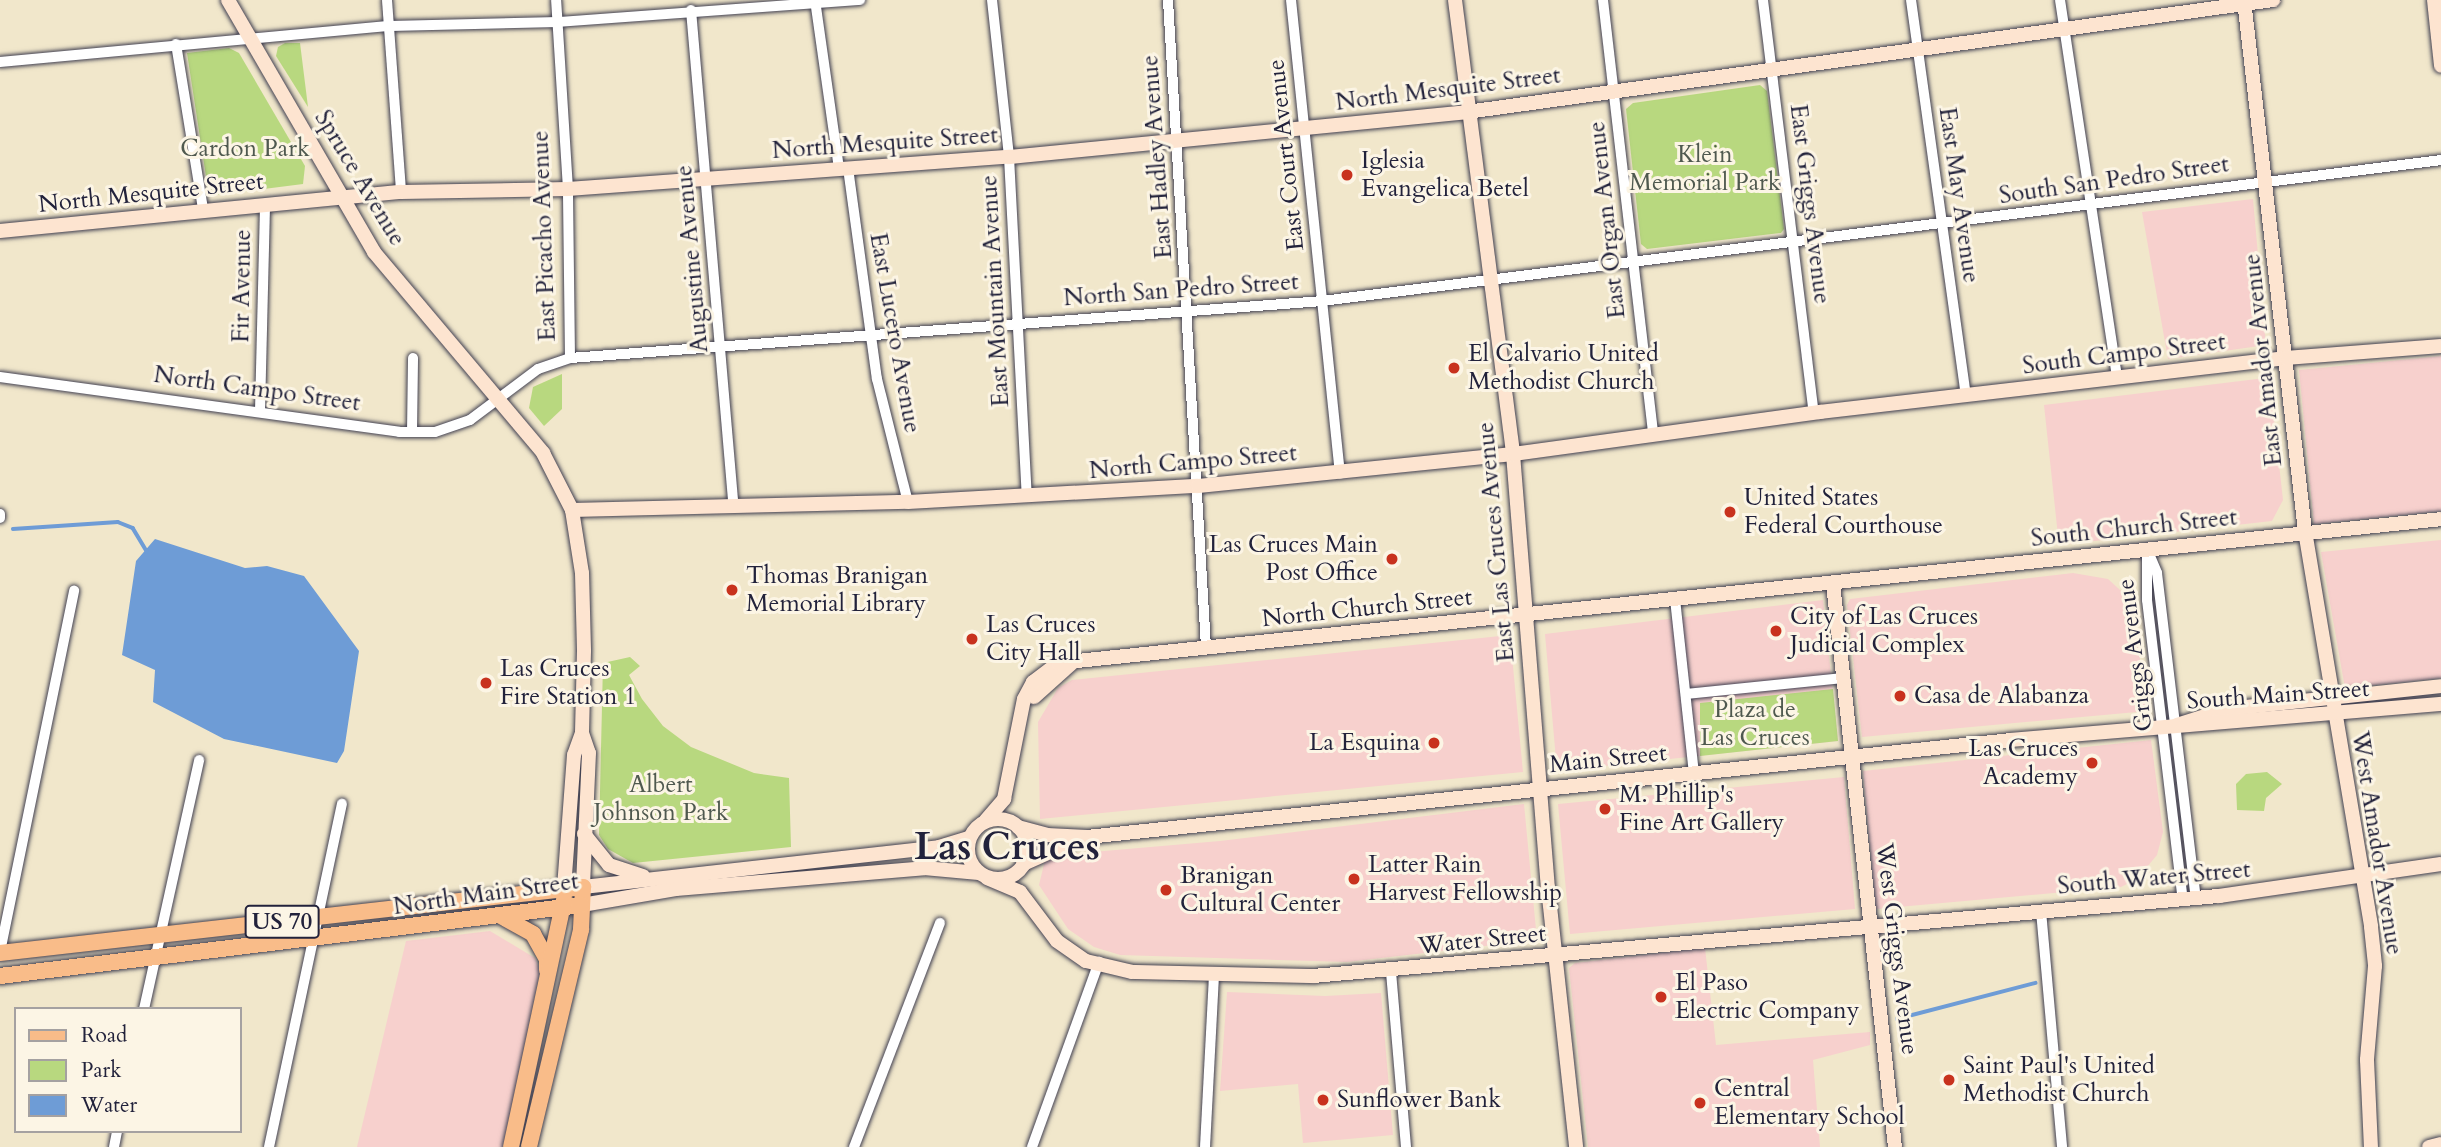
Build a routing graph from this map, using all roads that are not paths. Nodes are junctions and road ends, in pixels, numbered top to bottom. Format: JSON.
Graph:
{"nodes":[{"id":1,"x":228,"y":0,"type":"edge"},
{"id":2,"x":387,"y":0,"type":"edge"},
{"id":3,"x":556,"y":0,"type":"edge"},
{"id":4,"x":860,"y":0,"type":"edge"},
{"id":5,"x":992,"y":0,"type":"edge"},
{"id":6,"x":1168,"y":0,"type":"edge"},
{"id":7,"x":1291,"y":0,"type":"edge"},
{"id":8,"x":1455,"y":0,"type":"edge"},
{"id":9,"x":1603,"y":0,"type":"edge"},
{"id":10,"x":1763,"y":0,"type":"edge"},
{"id":11,"x":1911,"y":0,"type":"edge"},
{"id":12,"x":2060,"y":0,"type":"edge"},
{"id":13,"x":2273,"y":0,"type":"edge"},
{"id":14,"x":2434,"y":0,"type":"edge"},
{"id":15,"x":815,"y":2,"type":"edge"},
{"id":16,"x":2244,"y":2,"type":"edge"},
{"id":17,"x":691,"y":10,"type":"junction"},
{"id":18,"x":558,"y":22,"type":"junction"},
{"id":19,"x":390,"y":26,"type":"junction"},
{"id":20,"x":2063,"y":27,"type":"junction"},
{"id":21,"x":250,"y":37,"type":"junction"},
{"id":22,"x":176,"y":44,"type":"junction"},
{"id":23,"x":1916,"y":48,"type":"junction"},
{"id":24,"x":0,"y":62,"type":"edge"},
{"id":25,"x":2441,"y":66,"type":"edge"},
{"id":26,"x":1770,"y":68,"type":"junction"},
{"id":27,"x":1614,"y":92,"type":"junction"},
{"id":28,"x":1467,"y":112,"type":"junction"},
{"id":29,"x":1306,"y":128,"type":"junction"},
{"id":30,"x":1177,"y":140,"type":"junction"},
{"id":31,"x":1009,"y":157,"type":"junction"},
{"id":32,"x":2441,"y":160,"type":"edge"},
{"id":33,"x":844,"y":169,"type":"junction"},
{"id":34,"x":705,"y":177,"type":"junction"},
{"id":35,"x":2266,"y":180,"type":"junction"},
{"id":36,"x":568,"y":189,"type":"junction"},
{"id":37,"x":401,"y":192,"type":"junction"},
{"id":38,"x":344,"y":197,"type":"junction"},
{"id":39,"x":265,"y":204,"type":"junction"},
{"id":40,"x":2092,"y":206,"type":"junction"},
{"id":41,"x":203,"y":209,"type":"junction"},
{"id":42,"x":1942,"y":225,"type":"junction"},
{"id":43,"x":0,"y":231,"type":"edge"},
{"id":44,"x":1793,"y":242,"type":"junction"},
{"id":45,"x":1633,"y":263,"type":"junction"},
{"id":46,"x":1488,"y":280,"type":"junction"},
{"id":47,"x":1322,"y":301,"type":"junction"},
{"id":48,"x":1188,"y":310,"type":"junction"},
{"id":49,"x":1018,"y":323,"type":"junction"},
{"id":50,"x":869,"y":336,"type":"junction"},
{"id":51,"x":721,"y":346,"type":"junction"},
{"id":52,"x":2441,"y":346,"type":"edge"},
{"id":53,"x":413,"y":358,"type":"dead end"},
{"id":54,"x":570,"y":358,"type":"junction"},
{"id":55,"x":2286,"y":358,"type":"junction"},
{"id":56,"x":0,"y":377,"type":"edge"},
{"id":57,"x":2117,"y":377,"type":"junction"},
{"id":58,"x":1966,"y":396,"type":"junction"},
{"id":59,"x":499,"y":397,"type":"junction"},
{"id":60,"x":260,"y":411,"type":"junction"},
{"id":61,"x":1814,"y":413,"type":"junction"},
{"id":62,"x":412,"y":432,"type":"junction"},
{"id":63,"x":1653,"y":435,"type":"junction"},
{"id":64,"x":1513,"y":454,"type":"junction"},
{"id":65,"x":1340,"y":473,"type":"junction"},
{"id":66,"x":1198,"y":486,"type":"junction"},
{"id":67,"x":1027,"y":497,"type":"junction"},
{"id":68,"x":908,"y":502,"type":"junction"},
{"id":69,"x":733,"y":504,"type":"junction"},
{"id":70,"x":572,"y":510,"type":"junction"},
{"id":71,"x":2441,"y":519,"type":"edge"},
{"id":72,"x":2305,"y":531,"type":"junction"},
{"id":73,"x":2147,"y":549,"type":"junction"},
{"id":74,"x":1833,"y":584,"type":"junction"},
{"id":75,"x":74,"y":590,"type":"dead end"},
{"id":76,"x":1675,"y":598,"type":"junction"},
{"id":77,"x":1525,"y":615,"type":"junction"},
{"id":78,"x":1206,"y":647,"type":"junction"},
{"id":79,"x":1072,"y":663,"type":"junction"},
{"id":80,"x":1843,"y":678,"type":"junction"},
{"id":81,"x":2441,"y":686,"type":"edge"},
{"id":82,"x":1686,"y":694,"type":"junction"},
{"id":83,"x":2441,"y":704,"type":"edge"},
{"id":84,"x":2332,"y":706,"type":"junction"},
{"id":85,"x":2170,"y":726,"type":"junction"},
{"id":86,"x":582,"y":733,"type":"junction"},
{"id":87,"x":1852,"y":758,"type":"junction"},
{"id":88,"x":199,"y":760,"type":"dead end"},
{"id":89,"x":1695,"y":774,"type":"junction"},
{"id":90,"x":1539,"y":789,"type":"junction"},
{"id":91,"x":342,"y":804,"type":"dead end"},
{"id":92,"x":986,"y":820,"type":"junction"},
{"id":93,"x":1016,"y":825,"type":"junction"},
{"id":94,"x":584,"y":834,"type":"junction"},
{"id":95,"x":1087,"y":837,"type":"junction"},
{"id":96,"x":969,"y":838,"type":"junction"},
{"id":97,"x":2441,"y":864,"type":"edge"},
{"id":98,"x":1022,"y":866,"type":"junction"},
{"id":99,"x":2363,"y":874,"type":"junction"},
{"id":100,"x":983,"y":875,"type":"junction"},
{"id":101,"x":651,"y":878,"type":"junction"},
{"id":102,"x":583,"y":887,"type":"junction"},
{"id":103,"x":564,"y":890,"type":"junction"},
{"id":104,"x":2190,"y":899,"type":"junction"},
{"id":105,"x":582,"y":905,"type":"junction"},
{"id":106,"x":563,"y":908,"type":"junction"},
{"id":107,"x":2041,"y":911,"type":"junction"},
{"id":108,"x":501,"y":916,"type":"junction"},
{"id":109,"x":940,"y":923,"type":"dead end"},
{"id":110,"x":1870,"y":927,"type":"junction"},
{"id":111,"x":314,"y":928,"type":"junction"},
{"id":112,"x":157,"y":947,"type":"junction"},
{"id":113,"x":0,"y":952,"type":"edge"},
{"id":114,"x":1555,"y":955,"type":"junction"},
{"id":115,"x":1099,"y":962,"type":"junction"},
{"id":116,"x":1391,"y":972,"type":"junction"},
{"id":117,"x":1214,"y":974,"type":"junction"},
{"id":118,"x":0,"y":976,"type":"edge"},
{"id":119,"x":547,"y":986,"type":"junction"},
{"id":120,"x":144,"y":1007,"type":"edge"},
{"id":121,"x":2441,"y":1144,"type":"edge"},
{"id":122,"x":269,"y":1147,"type":"edge"},
{"id":123,"x":511,"y":1147,"type":"edge"},
{"id":124,"x":529,"y":1147,"type":"edge"},
{"id":125,"x":854,"y":1147,"type":"edge"},
{"id":126,"x":1032,"y":1147,"type":"edge"},
{"id":127,"x":1205,"y":1147,"type":"edge"},
{"id":128,"x":1406,"y":1147,"type":"edge"},
{"id":129,"x":1576,"y":1147,"type":"edge"},
{"id":130,"x":1895,"y":1147,"type":"edge"},
{"id":131,"x":2062,"y":1147,"type":"edge"},
{"id":132,"x":2371,"y":1147,"type":"edge"},
{"id":133,"x":2429,"y":1147,"type":"edge"}],
"edges":[{"from":1,"to":21,"type":"street","name":"Spruce Avenue"},
{"from":2,"to":19,"type":"street"},
{"from":3,"to":18,"type":"street","name":"East Picacho Avenue"},
{"from":4,"to":15,"type":"street"},
{"from":5,"to":31,"type":"street","name":"East Mountain Avenue"},
{"from":6,"to":30,"type":"street","name":"East Hadley Avenue"},
{"from":7,"to":29,"type":"street","name":"East Court Avenue"},
{"from":8,"to":28,"type":"street","name":"East Las Cruces Avenue"},
{"from":9,"to":27,"type":"street","name":"East Organ Avenue"},
{"from":10,"to":26,"type":"street","name":"East Griggs Avenue"},
{"from":11,"to":23,"type":"street","name":"East May Avenue"},
{"from":12,"to":20,"type":"street"},
{"from":13,"to":16,"type":"street","name":"North Mesquite Street"},
{"from":14,"to":25,"type":"street"},
{"from":15,"to":17,"type":"street"},
{"from":15,"to":33,"type":"street","name":"East Lucero Avenue"},
{"from":16,"to":20,"type":"street","name":"North Mesquite Street"},
{"from":16,"to":35,"type":"street","name":"East Amador Avenue"},
{"from":17,"to":18,"type":"street"},
{"from":17,"to":34,"type":"street","name":"Augustine Avenue"},
{"from":18,"to":19,"type":"street"},
{"from":18,"to":36,"type":"street","name":"East Picacho Avenue"},
{"from":19,"to":21,"type":"street"},
{"from":19,"to":37,"type":"street"},
{"from":20,"to":23,"type":"street","name":"North Mesquite Street"},
{"from":20,"to":40,"type":"street"},
{"from":21,"to":22,"type":"street"},
{"from":21,"to":38,"type":"street","name":"Spruce Avenue"},
{"from":22,"to":24,"type":"street"},
{"from":22,"to":41,"type":"street","name":"Fir Avenue"},
{"from":23,"to":26,"type":"street","name":"North Mesquite Street"},
{"from":23,"to":42,"type":"street","name":"East May Avenue"},
{"from":26,"to":27,"type":"street","name":"North Mesquite Street"},
{"from":26,"to":44,"type":"street","name":"East Griggs Avenue"},
{"from":27,"to":28,"type":"street","name":"North Mesquite Street"},
{"from":27,"to":45,"type":"street","name":"East Organ Avenue"},
{"from":28,"to":29,"type":"street","name":"North Mesquite Street"},
{"from":28,"to":46,"type":"street","name":"East Las Cruces Avenue"},
{"from":29,"to":30,"type":"street","name":"North Mesquite Street"},
{"from":29,"to":47,"type":"street","name":"East Court Avenue"},
{"from":30,"to":31,"type":"street","name":"North Mesquite Street"},
{"from":30,"to":48,"type":"street","name":"East Hadley Avenue"},
{"from":31,"to":33,"type":"street","name":"North Mesquite Street"},
{"from":31,"to":49,"type":"street","name":"East Mountain Avenue"},
{"from":32,"to":35,"type":"street","name":"South San Pedro Street"},
{"from":33,"to":34,"type":"street","name":"North Mesquite Street"},
{"from":33,"to":50,"type":"street","name":"East Lucero Avenue"},
{"from":34,"to":36,"type":"street","name":"North Mesquite Street"},
{"from":34,"to":51,"type":"street","name":"Augustine Avenue"},
{"from":35,"to":40,"type":"street","name":"South San Pedro Street"},
{"from":35,"to":55,"type":"street","name":"East Amador Avenue"},
{"from":36,"to":37,"type":"street","name":"North Mesquite Street"},
{"from":36,"to":54,"type":"street","name":"East Picacho Avenue"},
{"from":37,"to":38,"type":"street","name":"North Mesquite Street"},
{"from":38,"to":39,"type":"street","name":"North Mesquite Street"},
{"from":38,"to":59,"type":"street","name":"Spruce Avenue"},
{"from":39,"to":41,"type":"street","name":"North Mesquite Street"},
{"from":39,"to":60,"type":"street","name":"Fir Avenue"},
{"from":40,"to":42,"type":"street","name":"South San Pedro Street"},
{"from":40,"to":57,"type":"street"},
{"from":41,"to":43,"type":"street","name":"North Mesquite Street"},
{"from":42,"to":44,"type":"street","name":"South San Pedro Street"},
{"from":42,"to":58,"type":"street","name":"East May Avenue"},
{"from":44,"to":45,"type":"street","name":"North San Pedro Street"},
{"from":44,"to":61,"type":"street","name":"East Griggs Avenue"},
{"from":45,"to":46,"type":"street","name":"North San Pedro Street"},
{"from":45,"to":63,"type":"street","name":"East Organ Avenue"},
{"from":46,"to":47,"type":"street","name":"North San Pedro Street"},
{"from":46,"to":64,"type":"street","name":"East Las Cruces Avenue"},
{"from":47,"to":48,"type":"street","name":"North San Pedro Street"},
{"from":47,"to":65,"type":"street","name":"East Court Avenue"},
{"from":48,"to":49,"type":"street","name":"North San Pedro Street"},
{"from":48,"to":66,"type":"street","name":"East Hadley Avenue"},
{"from":49,"to":50,"type":"street","name":"North San Pedro Street"},
{"from":49,"to":67,"type":"street","name":"East Mountain Avenue"},
{"from":50,"to":51,"type":"street","name":"North San Pedro Street"},
{"from":50,"to":68,"type":"street","name":"East Lucero Avenue"},
{"from":51,"to":54,"type":"street","name":"North San Pedro Street"},
{"from":51,"to":69,"type":"street","name":"Augustine Avenue"},
{"from":52,"to":55,"type":"street","name":"South Campo Street"},
{"from":53,"to":62,"type":"street"},
{"from":54,"to":59,"type":"street","name":"East Picacho Avenue"},
{"from":55,"to":57,"type":"street","name":"South Campo Street"},
{"from":55,"to":72,"type":"street","name":"East Amador Avenue"},
{"from":56,"to":60,"type":"street","name":"North Campo Street"},
{"from":57,"to":58,"type":"street","name":"South Campo Street"},
{"from":58,"to":61,"type":"street","name":"South Campo Street"},
{"from":59,"to":62,"type":"street","name":"North Campo Street"},
{"from":59,"to":70,"type":"street"},
{"from":60,"to":62,"type":"street","name":"North Campo Street"},
{"from":61,"to":63,"type":"street","name":"North Campo Street"},
{"from":63,"to":64,"type":"street","name":"North Campo Street"},
{"from":64,"to":65,"type":"street","name":"North Campo Street"},
{"from":64,"to":77,"type":"street","name":"East Las Cruces Avenue"},
{"from":65,"to":66,"type":"street","name":"North Campo Street"},
{"from":66,"to":67,"type":"street","name":"North Campo Street"},
{"from":66,"to":78,"type":"street","name":"East Hadley Avenue"},
{"from":67,"to":68,"type":"street","name":"North Campo Street"},
{"from":68,"to":69,"type":"street","name":"North Campo Street"},
{"from":69,"to":70,"type":"street","name":"North Campo Street"},
{"from":70,"to":86,"type":"street"},
{"from":71,"to":72,"type":"street","name":"South Church Street"},
{"from":72,"to":73,"type":"street","name":"South Church Street"},
{"from":72,"to":84,"type":"street","name":"East Amador Avenue"},
{"from":73,"to":74,"type":"street","name":"South Church Street"},
{"from":73,"to":85,"type":"street","name":"Griggs Avenue"},
{"from":74,"to":76,"type":"street","name":"North Church Street"},
{"from":74,"to":80,"type":"street"},
{"from":75,"to":113,"type":"street"},
{"from":76,"to":77,"type":"street","name":"North Church Street"},
{"from":76,"to":82,"type":"street"},
{"from":77,"to":78,"type":"street","name":"North Church Street"},
{"from":77,"to":90,"type":"street","name":"East Las Cruces Avenue"},
{"from":78,"to":79,"type":"street","name":"North Church Street"},
{"from":79,"to":92,"type":"street","name":"North Church Street"},
{"from":79,"to":93,"type":"street"},
{"from":80,"to":82,"type":"street"},
{"from":80,"to":87,"type":"street"},
{"from":81,"to":84,"type":"street","name":"South Main Street"},
{"from":82,"to":89,"type":"street"},
{"from":83,"to":84,"type":"street","name":"South Main Street"},
{"from":84,"to":85,"type":"street","name":"South Main Street"},
{"from":84,"to":99,"type":"street","name":"West Amador Avenue"},
{"from":85,"to":87,"type":"street","name":"Main Street"},
{"from":85,"to":104,"type":"street","name":"Griggs Avenue"},
{"from":86,"to":94,"type":"street"},
{"from":86,"to":103,"type":"street"},
{"from":87,"to":89,"type":"street","name":"Main Street"},
{"from":87,"to":110,"type":"street","name":"West Griggs Avenue"},
{"from":88,"to":112,"type":"street"},
{"from":89,"to":90,"type":"street","name":"Main Street"},
{"from":90,"to":95,"type":"street","name":"Main Street"},
{"from":90,"to":114,"type":"street","name":"East Las Cruces Avenue"},
{"from":91,"to":111,"type":"street"},
{"from":92,"to":93,"type":"street"},
{"from":92,"to":96,"type":"street"},
{"from":93,"to":95,"type":"street","name":"Main Street"},
{"from":93,"to":98,"type":"street"},
{"from":94,"to":101,"type":"street"},
{"from":94,"to":102,"type":"street"},
{"from":95,"to":98,"type":"street","name":"Main Street"},
{"from":96,"to":100,"type":"street"},
{"from":96,"to":101,"type":"street","name":"North Main Street"},
{"from":97,"to":99,"type":"street","name":"South Water Street"},
{"from":98,"to":100,"type":"street"},
{"from":98,"to":115,"type":"street","name":"Water Street"},
{"from":99,"to":104,"type":"street","name":"South Water Street"},
{"from":99,"to":132,"type":"street","name":"West Amador Avenue"},
{"from":100,"to":105,"type":"street","name":"North Main Street"},
{"from":100,"to":115,"type":"street","name":"Water Street"},
{"from":101,"to":102,"type":"street","name":"North Main Street"},
{"from":102,"to":103,"type":"main road","name":"North Main Street","number":"US 70"},
{"from":102,"to":105,"type":"main road"},
{"from":103,"to":106,"type":"main road"},
{"from":103,"to":111,"type":"main road","name":"North Main Street","number":"US 70"},
{"from":104,"to":107,"type":"street","name":"South Water Street"},
{"from":105,"to":106,"type":"main road","name":"North Main Street"},
{"from":105,"to":124,"type":"main road"},
{"from":106,"to":108,"type":"main road","name":"North Main Street"},
{"from":106,"to":119,"type":"main road"},
{"from":107,"to":110,"type":"street","name":"South Water Street"},
{"from":107,"to":131,"type":"street"},
{"from":108,"to":111,"type":"main road","name":"North Main Street","number":"US 70"},
{"from":108,"to":119,"type":"main road"},
{"from":109,"to":125,"type":"street"},
{"from":110,"to":114,"type":"street","name":"Water Street"},
{"from":110,"to":130,"type":"street","name":"West Griggs Avenue"},
{"from":111,"to":112,"type":"main road","name":"North Main Street","number":"US 70"},
{"from":111,"to":122,"type":"street"},
{"from":112,"to":113,"type":"main road","name":"North Main Street","number":"US 70"},
{"from":112,"to":118,"type":"main road","name":"North Main Street","number":"US 70"},
{"from":112,"to":120,"type":"street"},
{"from":114,"to":116,"type":"street","name":"Water Street"},
{"from":114,"to":129,"type":"street","name":"East Las Cruces Avenue"},
{"from":115,"to":117,"type":"street","name":"Water Street"},
{"from":115,"to":126,"type":"street"},
{"from":116,"to":117,"type":"street","name":"Water Street"},
{"from":116,"to":128,"type":"street"},
{"from":117,"to":127,"type":"street"},
{"from":119,"to":123,"type":"main road"},
{"from":121,"to":133,"type":"street"}]}
